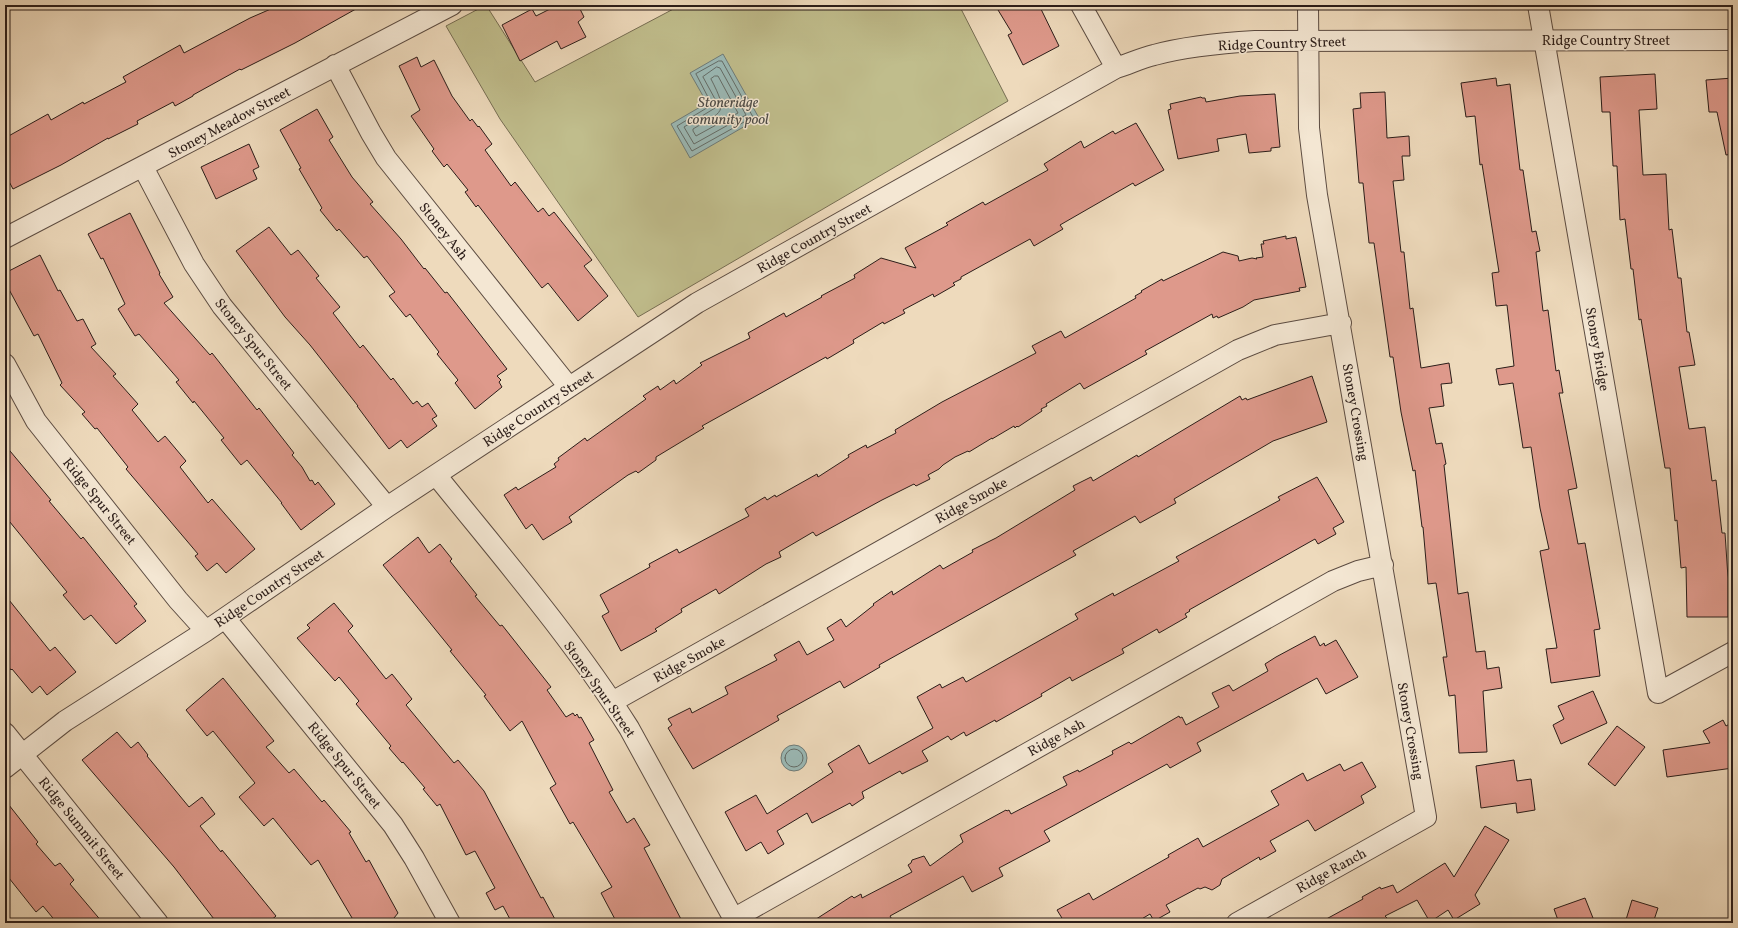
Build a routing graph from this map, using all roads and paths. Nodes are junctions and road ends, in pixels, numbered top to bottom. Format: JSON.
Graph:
{"nodes":[{"id":1,"x":452,"y":5,"type":"edge"},
{"id":2,"x":1081,"y":5,"type":"edge"},
{"id":3,"x":1308,"y":5,"type":"edge"},
{"id":4,"x":1538,"y":5,"type":"edge"},
{"id":5,"x":1544,"y":40,"type":"junction"},
{"id":6,"x":1733,"y":40,"type":"edge"},
{"id":7,"x":1308,"y":41,"type":"junction"},
{"id":8,"x":335,"y":65,"type":"junction"},
{"id":9,"x":1116,"y":68,"type":"junction"},
{"id":10,"x":143,"y":167,"type":"junction"},
{"id":11,"x":5,"y":238,"type":"edge"},
{"id":12,"x":1340,"y":323,"type":"junction"},
{"id":13,"x":5,"y":364,"type":"edge"},
{"id":14,"x":569,"y":387,"type":"junction"},
{"id":15,"x":436,"y":475,"type":"junction"},
{"id":16,"x":387,"y":507,"type":"junction"},
{"id":17,"x":1383,"y":565,"type":"junction"},
{"id":18,"x":224,"y":618,"type":"junction"},
{"id":19,"x":206,"y":631,"type":"junction"},
{"id":20,"x":1733,"y":652,"type":"edge"},
{"id":21,"x":612,"y":702,"type":"junction"},
{"id":22,"x":5,"y":733,"type":"edge"},
{"id":23,"x":22,"y":754,"type":"junction"},
{"id":24,"x":5,"y":768,"type":"edge"},
{"id":25,"x":1426,"y":817,"type":"joint"},
{"id":26,"x":734,"y":921,"type":"edge"},
{"id":27,"x":158,"y":923,"type":"edge"},
{"id":28,"x":450,"y":923,"type":"edge"},
{"id":29,"x":1237,"y":923,"type":"edge"}],
"edges":[{"from":1,"to":8,"type":"street","name":"Stoney Meadow Street"},
{"from":2,"to":9,"type":"street"},
{"from":3,"to":7,"type":"street","name":"Stoney Crossing"},
{"from":4,"to":5,"type":"street","name":"Stoney Bridge"},
{"from":5,"to":6,"type":"street","name":"Ridge Country Street"},
{"from":5,"to":7,"type":"street","name":"Ridge Country Street"},
{"from":5,"to":20,"type":"street","name":"Stoney Bridge"},
{"from":7,"to":9,"type":"street","name":"Ridge Country Street"},
{"from":7,"to":12,"type":"street","name":"Stoney Crossing"},
{"from":8,"to":10,"type":"street","name":"Stoney Meadow Street"},
{"from":8,"to":14,"type":"street","name":"Stoney Ash"},
{"from":9,"to":14,"type":"street","name":"Ridge Country Street"},
{"from":10,"to":11,"type":"street","name":"Stoney Meadow Street"},
{"from":10,"to":16,"type":"street","name":"Stoney Spur Street"},
{"from":12,"to":17,"type":"street","name":"Stoney Crossing"},
{"from":12,"to":21,"type":"street","name":"Ridge Smoke"},
{"from":13,"to":19,"type":"street","name":"Ridge Spur Street"},
{"from":14,"to":15,"type":"street","name":"Ridge Country Street"},
{"from":15,"to":16,"type":"street","name":"Ridge Country Street"},
{"from":15,"to":21,"type":"street","name":"Stoney Spur Street"},
{"from":16,"to":18,"type":"street","name":"Ridge Country Street"},
{"from":17,"to":25,"type":"street","name":"Stoney Crossing"},
{"from":17,"to":26,"type":"street","name":"Ridge Ash"},
{"from":18,"to":19,"type":"street","name":"Ridge Country Street"},
{"from":18,"to":28,"type":"street","name":"Ridge Spur Street"},
{"from":19,"to":23,"type":"street","name":"Ridge Country Street"},
{"from":21,"to":26,"type":"street","name":"Stoney Spur Street"},
{"from":22,"to":23,"type":"street","name":"Ridge Summit Street"},
{"from":23,"to":24,"type":"street","name":"Ridge Country Street"},
{"from":23,"to":27,"type":"street","name":"Ridge Summit Street"},
{"from":25,"to":29,"type":"street","name":"Ridge Ranch"}]}
